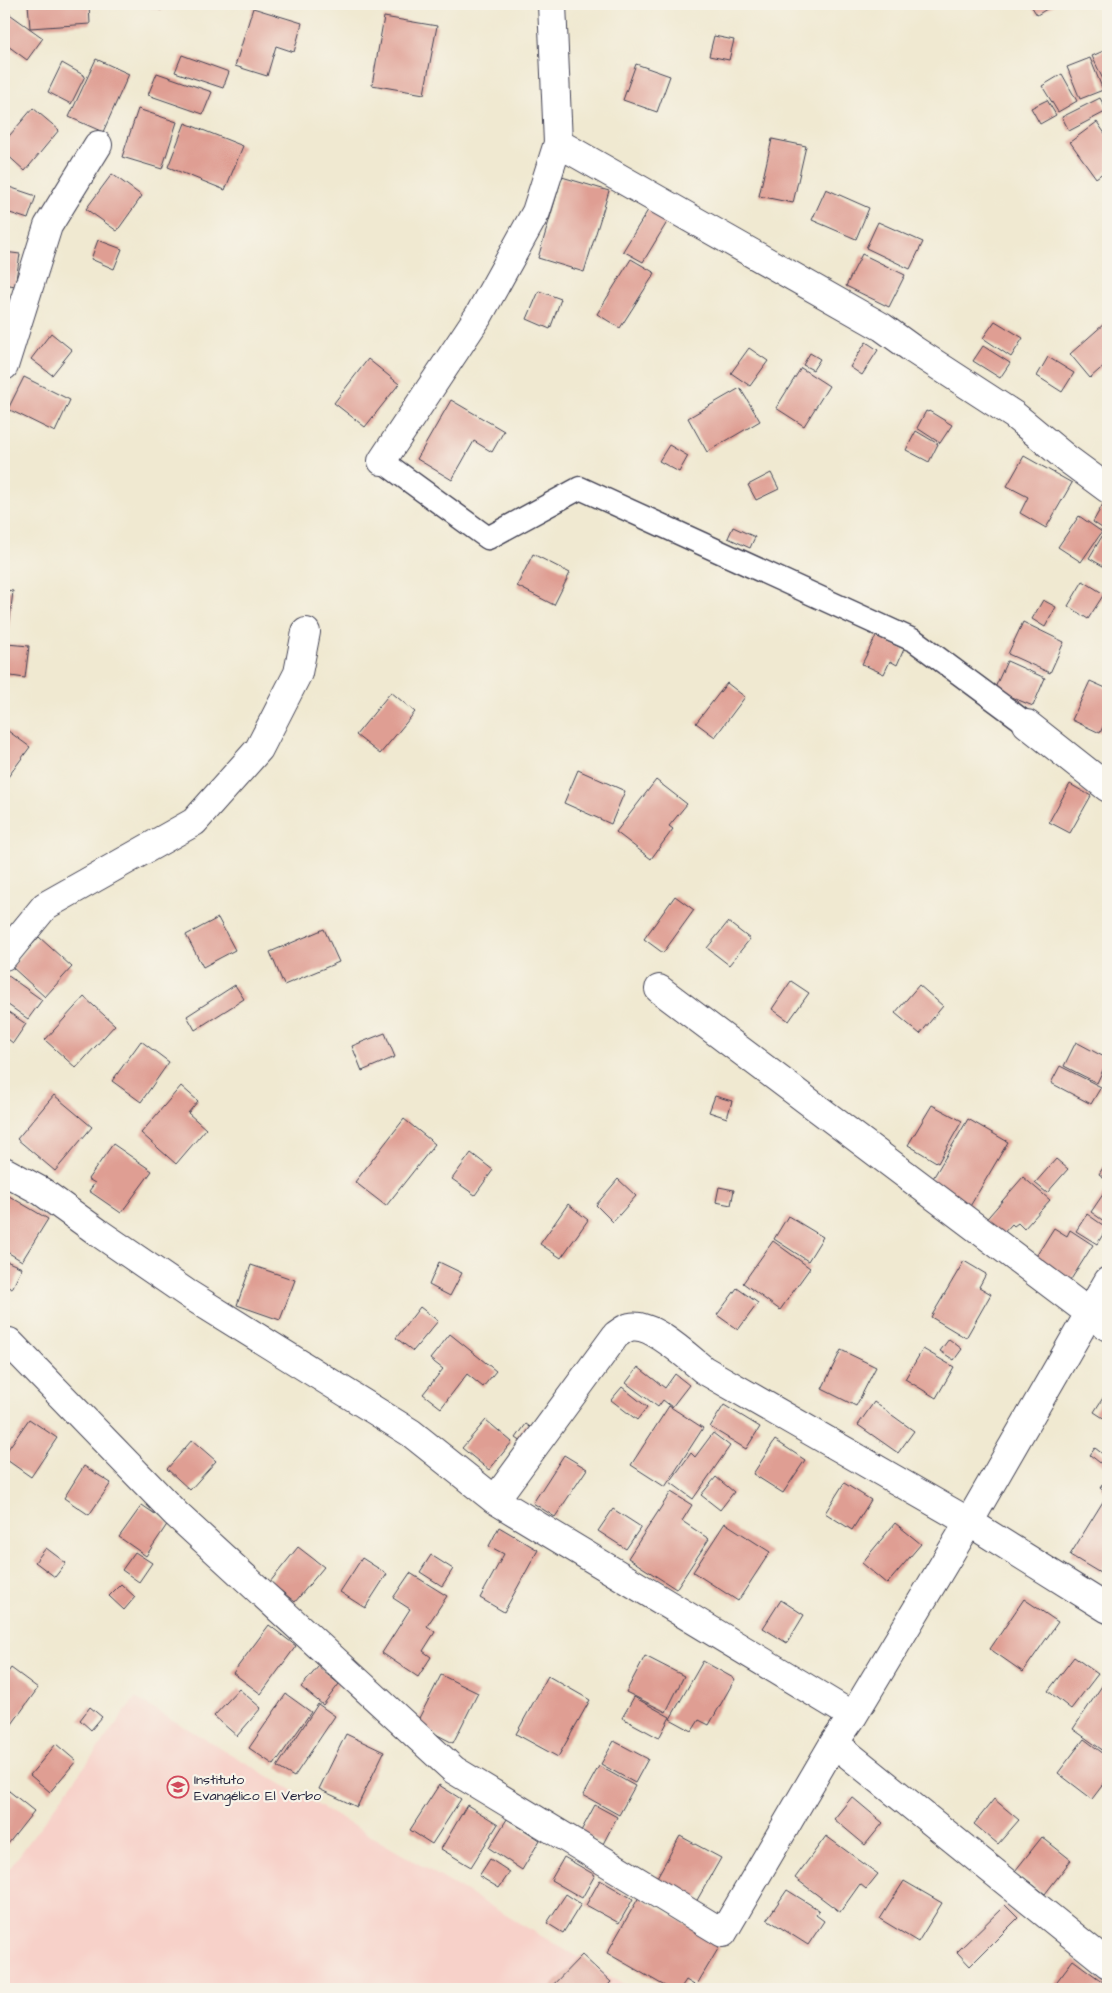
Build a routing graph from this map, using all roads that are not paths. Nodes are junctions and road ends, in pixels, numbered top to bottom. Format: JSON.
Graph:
{"nodes":[{"id":1,"x":552,"y":4,"type":"edge"},
{"id":2,"x":558,"y":143,"type":"junction"},
{"id":3,"x":98,"y":144,"type":"dead end"},
{"id":4,"x":4,"y":366,"type":"edge"},
{"id":5,"x":382,"y":461,"type":"joint"},
{"id":6,"x":1108,"y":488,"type":"edge"},
{"id":7,"x":306,"y":632,"type":"dead end"},
{"id":8,"x":1027,"y":724,"type":"joint"},
{"id":9,"x":1108,"y":788,"type":"edge"},
{"id":10,"x":4,"y":956,"type":"edge"},
{"id":11,"x":659,"y":989,"type":"dead end"},
{"id":12,"x":4,"y":1170,"type":"edge"},
{"id":13,"x":1108,"y":1281,"type":"edge"},
{"id":14,"x":1099,"y":1320,"type":"edge"},
{"id":15,"x":9,"y":1342,"type":"dead end"},
{"id":16,"x":495,"y":1500,"type":"junction"},
{"id":17,"x":969,"y":1522,"type":"junction"},
{"id":18,"x":1108,"y":1609,"type":"edge"},
{"id":19,"x":853,"y":1716,"type":"junction"},
{"id":20,"x":834,"y":1744,"type":"junction"},
{"id":21,"x":1108,"y":1964,"type":"edge"}],
"edges":[{"from":1,"to":2,"type":"street"},
{"from":2,"to":5,"type":"street"},
{"from":2,"to":6,"type":"street"},
{"from":3,"to":4,"type":"street"},
{"from":5,"to":8,"type":"lane"},
{"from":7,"to":10,"type":"street"},
{"from":8,"to":9,"type":"street"},
{"from":11,"to":14,"type":"street"},
{"from":12,"to":16,"type":"street"},
{"from":13,"to":14,"type":"street"},
{"from":14,"to":17,"type":"street"},
{"from":15,"to":20,"type":"street"},
{"from":16,"to":17,"type":"street"},
{"from":16,"to":19,"type":"street"},
{"from":17,"to":18,"type":"street"},
{"from":17,"to":19,"type":"street"},
{"from":19,"to":20,"type":"street"},
{"from":20,"to":21,"type":"street"}]}
